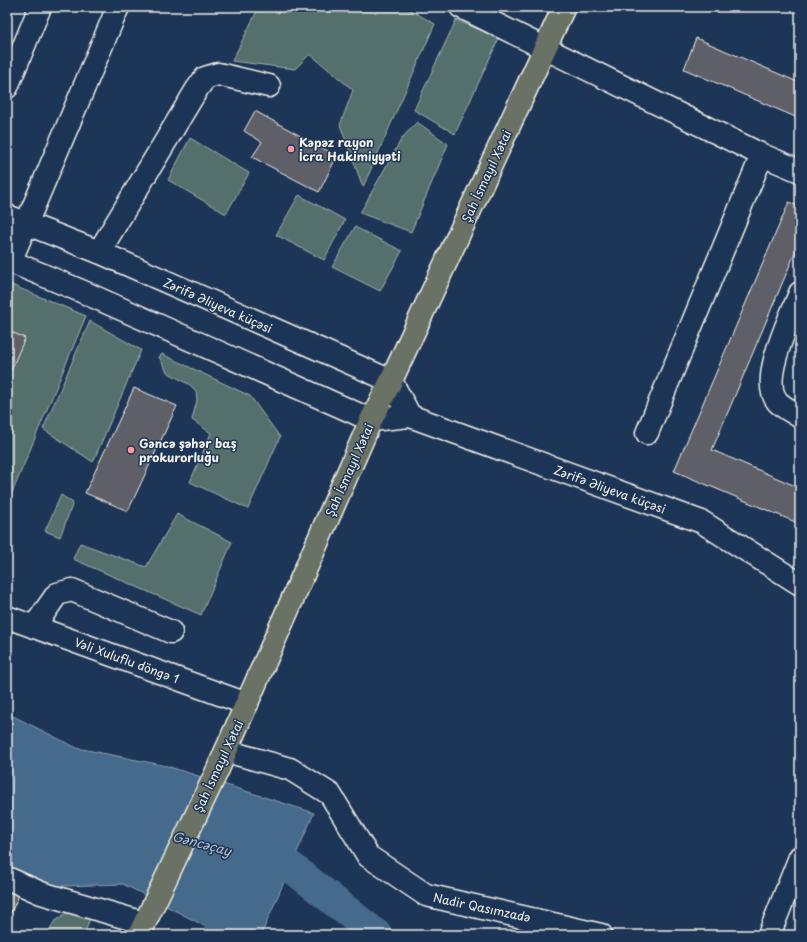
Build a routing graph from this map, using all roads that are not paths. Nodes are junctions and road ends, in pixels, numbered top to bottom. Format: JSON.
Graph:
{"nodes":[{"id":1,"x":40,"y":7,"type":"edge"},
{"id":2,"x":118,"y":7,"type":"edge"},
{"id":3,"x":461,"y":7,"type":"edge"},
{"id":4,"x":564,"y":7,"type":"edge"},
{"id":5,"x":546,"y":48,"type":"junction"},
{"id":6,"x":7,"y":86,"type":"edge"},
{"id":7,"x":269,"y":86,"type":"dead end"},
{"id":8,"x":762,"y":155,"type":"junction"},
{"id":9,"x":800,"y":171,"type":"edge"},
{"id":10,"x":16,"y":220,"type":"edge"},
{"id":11,"x":99,"y":252,"type":"junction"},
{"id":12,"x":9,"y":261,"type":"edge"},
{"id":13,"x":800,"y":293,"type":"edge"},
{"id":14,"x":391,"y":382,"type":"junction"},
{"id":15,"x":410,"y":416,"type":"junction"},
{"id":16,"x":800,"y":417,"type":"edge"},
{"id":17,"x":371,"y":420,"type":"junction"},
{"id":18,"x":647,"y":433,"type":"dead end"},
{"id":19,"x":800,"y":584,"type":"edge"},
{"id":20,"x":7,"y":617,"type":"edge"},
{"id":21,"x":34,"y":627,"type":"junction"},
{"id":22,"x":171,"y":632,"type":"dead end"},
{"id":23,"x":247,"y":704,"type":"junction"},
{"id":24,"x":222,"y":760,"type":"junction"},
{"id":25,"x":800,"y":857,"type":"edge"},
{"id":26,"x":7,"y":878,"type":"edge"},
{"id":27,"x":143,"y":925,"type":"edge"},
{"id":28,"x":601,"y":935,"type":"edge"},
{"id":29,"x":769,"y":935,"type":"edge"}],
"edges":[{"from":1,"to":6,"type":"street"},
{"from":2,"to":10,"type":"street"},
{"from":3,"to":5,"type":"street"},
{"from":4,"to":5,"type":"main road","name":"Şah İsmayıl Xətai"},
{"from":5,"to":8,"type":"street"},
{"from":5,"to":14,"type":"main road","name":"Şah İsmayıl Xətai"},
{"from":7,"to":11,"type":"street"},
{"from":8,"to":9,"type":"street"},
{"from":8,"to":18,"type":"street"},
{"from":10,"to":11,"type":"street","name":"Zərifə Əliyeva küçəsi"},
{"from":10,"to":12,"type":"street"},
{"from":11,"to":14,"type":"street","name":"Zərifə Əliyeva küçəsi"},
{"from":12,"to":17,"type":"street","name":"Zərifə Əliyeva küçəsi"},
{"from":13,"to":16,"type":"street"},
{"from":14,"to":15,"type":"street"},
{"from":14,"to":17,"type":"main road","name":"Şah İsmayıl Xətai"},
{"from":15,"to":17,"type":"street","name":"Zərifə Əliyeva küçəsi"},
{"from":15,"to":19,"type":"street","name":"Zərifə Əliyeva küçəsi"},
{"from":17,"to":23,"type":"main road","name":"Şah İsmayıl Xətai"},
{"from":20,"to":21,"type":"street","name":"Vəli Xuluflu döngə 1"},
{"from":21,"to":22,"type":"street"},
{"from":21,"to":23,"type":"street","name":"Vəli Xuluflu döngə 1"},
{"from":23,"to":24,"type":"main road","name":"Şah İsmayıl Xətai"},
{"from":24,"to":27,"type":"main road","name":"Şah İsmayıl Xətai"},
{"from":24,"to":28,"type":"street","name":"Nadir Qasımzadə"},
{"from":25,"to":29,"type":"street"},
{"from":26,"to":27,"type":"street"}]}
